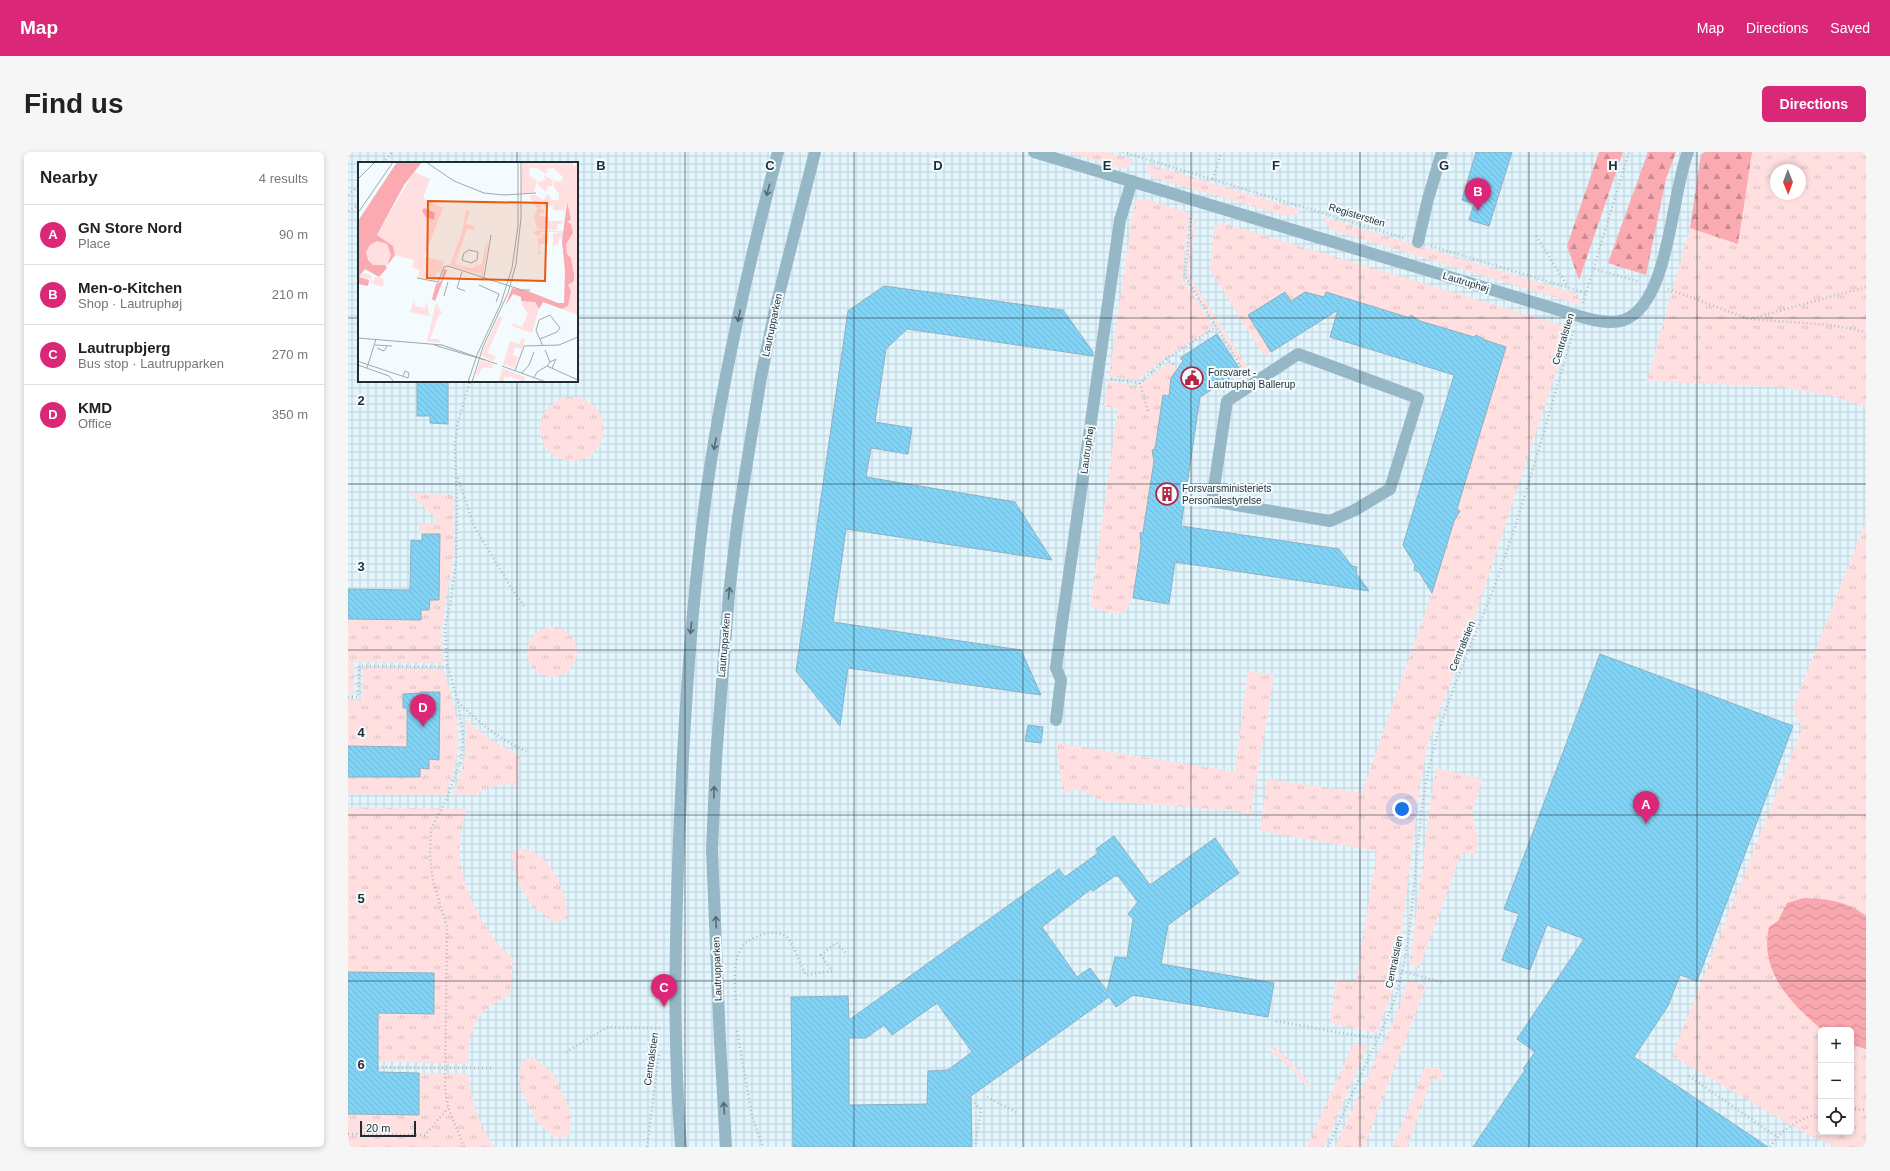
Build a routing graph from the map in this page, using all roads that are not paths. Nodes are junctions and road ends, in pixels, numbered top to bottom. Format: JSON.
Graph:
{"nodes":[{"id":1,"x":778,"y":152,"type":"edge"},
{"id":2,"x":815,"y":152,"type":"edge"},
{"id":3,"x":1034,"y":152,"type":"edge"},
{"id":4,"x":1442,"y":152,"type":"edge"},
{"id":5,"x":1688,"y":152,"type":"edge"},
{"id":6,"x":1132,"y":181,"type":"junction"},
{"id":7,"x":1418,"y":242,"type":"road end"},
{"id":8,"x":1355,"y":510,"type":"joint"},
{"id":9,"x":1056,"y":720,"type":"dead end"},
{"id":10,"x":681,"y":1147,"type":"edge"},
{"id":11,"x":726,"y":1147,"type":"edge"}],
"edges":[{"from":1,"to":10,"type":"street","one_way":true},
{"from":11,"to":2,"type":"street","name":"Lautrupparken","one_way":true},
{"from":3,"to":6,"type":"street","name":"Lautruphøj"},
{"from":4,"to":7,"type":"street"},
{"from":5,"to":6,"type":"street","name":"Lautruphøj"},
{"from":6,"to":9,"type":"street","name":"Lautruphøj"},
{"from":8,"to":8,"type":"street"}]}
